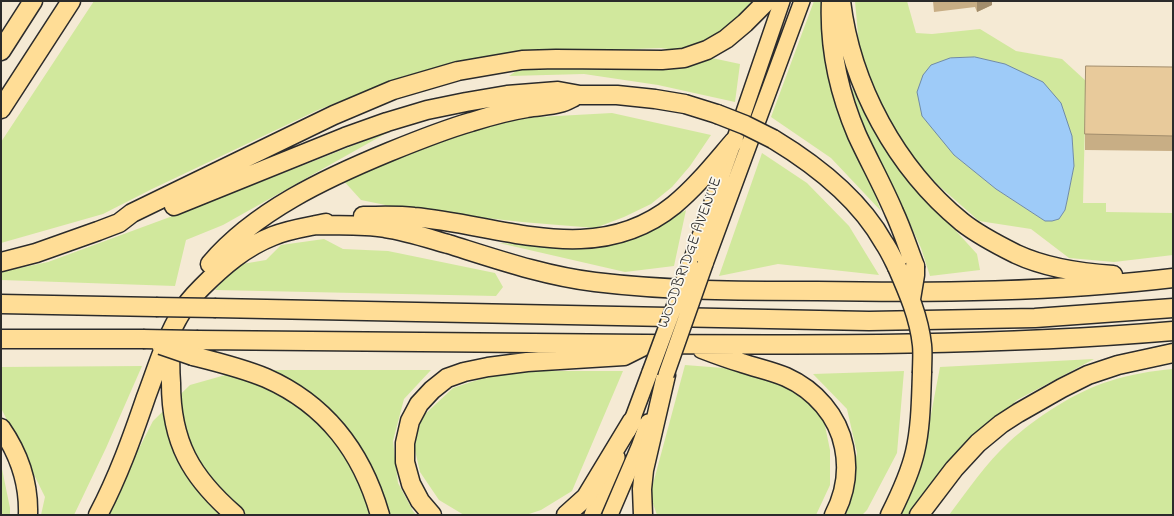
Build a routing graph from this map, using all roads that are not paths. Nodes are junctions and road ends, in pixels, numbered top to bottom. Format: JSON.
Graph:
{"nodes":[{"id":1,"x":33,"y":1,"type":"edge"},
{"id":2,"x":71,"y":1,"type":"edge"},
{"id":3,"x":767,"y":1,"type":"edge"},
{"id":4,"x":782,"y":1,"type":"edge"},
{"id":5,"x":802,"y":1,"type":"edge"},
{"id":6,"x":831,"y":1,"type":"edge"},
{"id":7,"x":841,"y":1,"type":"edge"},
{"id":8,"x":1,"y":51,"type":"edge"},
{"id":9,"x":580,"y":95,"type":"junction"},
{"id":10,"x":1,"y":109,"type":"edge"},
{"id":11,"x":734,"y":140,"type":"junction"},
{"id":12,"x":119,"y":223,"type":"junction"},
{"id":13,"x":316,"y":226,"type":"junction"},
{"id":14,"x":1,"y":262,"type":"edge"},
{"id":15,"x":1169,"y":279,"type":"edge"},
{"id":16,"x":191,"y":298,"type":"junction"},
{"id":17,"x":911,"y":299,"type":"junction"},
{"id":18,"x":1,"y":304,"type":"edge"},
{"id":19,"x":1173,"y":308,"type":"edge"},
{"id":20,"x":174,"y":327,"type":"junction"},
{"id":21,"x":1173,"y":331,"type":"edge"},
{"id":22,"x":1,"y":339,"type":"edge"},
{"id":23,"x":648,"y":344,"type":"junction"},
{"id":24,"x":688,"y":345,"type":"junction"},
{"id":25,"x":195,"y":348,"type":"junction"},
{"id":26,"x":1173,"y":353,"type":"edge"},
{"id":27,"x":658,"y":373,"type":"junction"},
{"id":28,"x":1018,"y":413,"type":"junction"},
{"id":29,"x":920,"y":415,"type":"junction"},
{"id":30,"x":632,"y":421,"type":"junction"},
{"id":31,"x":1,"y":428,"type":"edge"},
{"id":32,"x":28,"y":515,"type":"edge"},
{"id":33,"x":98,"y":515,"type":"edge"},
{"id":34,"x":235,"y":515,"type":"edge"},
{"id":35,"x":380,"y":515,"type":"edge"},
{"id":36,"x":432,"y":515,"type":"edge"},
{"id":37,"x":566,"y":515,"type":"edge"},
{"id":38,"x":592,"y":515,"type":"edge"},
{"id":39,"x":610,"y":515,"type":"edge"},
{"id":40,"x":643,"y":515,"type":"edge"},
{"id":41,"x":834,"y":515,"type":"edge"},
{"id":42,"x":877,"y":515,"type":"edge"},
{"id":43,"x":890,"y":515,"type":"edge"},
{"id":44,"x":920,"y":515,"type":"edge"},
{"id":45,"x":930,"y":515,"type":"edge"}],
"edges":[{"from":1,"to":8,"type":"highway"},
{"from":2,"to":10,"type":"highway"},
{"from":3,"to":12,"type":"highway"},
{"from":4,"to":11,"type":"main road","name":"WOODBRIDGE AVENUE"},
{"from":5,"to":27,"type":"main road","name":"WOODBRIDGE AVENUE","bridge":true},
{"from":6,"to":17,"type":"highway","bridge":true},
{"from":7,"to":15,"type":"highway"},
{"from":9,"to":12,"type":"highway"},
{"from":9,"to":16,"type":"highway"},
{"from":9,"to":17,"type":"highway","bridge":true},
{"from":11,"to":13,"type":"highway"},
{"from":11,"to":27,"type":"main road","name":"WOODBRIDGE AVENUE","bridge":true},
{"from":12,"to":14,"type":"highway"},
{"from":13,"to":15,"type":"highway"},
{"from":13,"to":16,"type":"highway"},
{"from":16,"to":20,"type":"highway"},
{"from":17,"to":29,"type":"highway","bridge":true},
{"from":18,"to":19,"type":"highway","bridge":true},
{"from":20,"to":33,"type":"highway"},
{"from":20,"to":34,"type":"highway"},
{"from":21,"to":24,"type":"highway"},
{"from":22,"to":25,"type":"highway","bridge":true},
{"from":23,"to":24,"type":"highway"},
{"from":23,"to":25,"type":"highway"},
{"from":23,"to":36,"type":"highway"},
{"from":24,"to":41,"type":"highway"},
{"from":25,"to":35,"type":"highway"},
{"from":26,"to":28,"type":"highway"},
{"from":27,"to":30,"type":"main road","name":"WOODBRIDGE AVENUE"},
{"from":27,"to":39,"type":"main road","name":"WOODBRIDGE AVENUE"},
{"from":27,"to":40,"type":"highway"},
{"from":28,"to":44,"type":"highway"},
{"from":28,"to":45,"type":"highway"},
{"from":29,"to":42,"type":"highway"},
{"from":29,"to":43,"type":"highway"},
{"from":30,"to":37,"type":"highway"},
{"from":30,"to":38,"type":"main road","name":"WOODBRIDGE AVENUE"},
{"from":31,"to":32,"type":"highway"}]}
